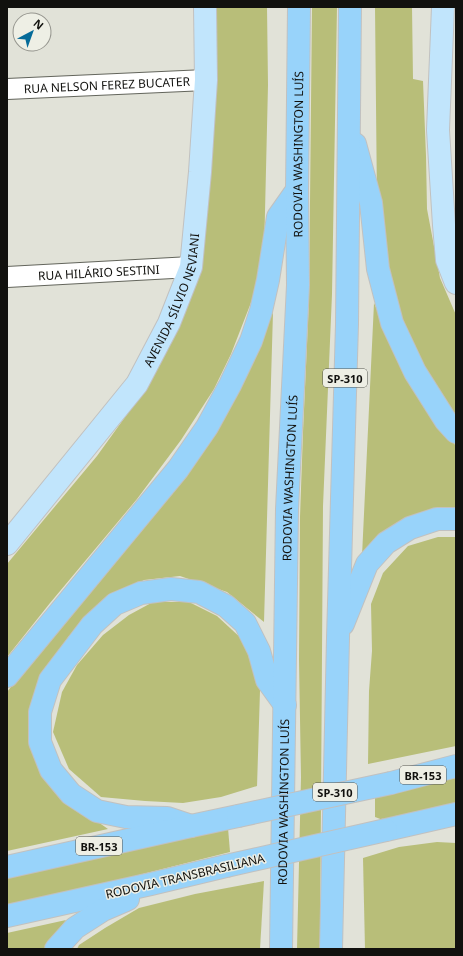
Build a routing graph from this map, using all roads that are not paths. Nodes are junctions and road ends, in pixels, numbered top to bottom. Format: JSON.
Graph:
{"nodes":[{"id":1,"x":205,"y":7,"type":"edge"},
{"id":2,"x":299,"y":7,"type":"edge"},
{"id":3,"x":350,"y":7,"type":"edge"},
{"id":4,"x":443,"y":7,"type":"edge"},
{"id":5,"x":206,"y":80,"type":"junction"},
{"id":6,"x":7,"y":89,"type":"edge"},
{"id":7,"x":348,"y":119,"type":"junction"},
{"id":8,"x":296,"y":190,"type":"junction"},
{"id":9,"x":450,"y":224,"type":"edge"},
{"id":10,"x":191,"y":267,"type":"junction"},
{"id":11,"x":7,"y":277,"type":"edge"},
{"id":12,"x":456,"y":283,"type":"edge"},
{"id":13,"x":456,"y":432,"type":"edge"},
{"id":14,"x":456,"y":520,"type":"edge"},
{"id":15,"x":7,"y":544,"type":"edge"},
{"id":16,"x":338,"y":638,"type":"junction"},
{"id":17,"x":7,"y":676,"type":"edge"},
{"id":18,"x":285,"y":705,"type":"junction"},
{"id":19,"x":456,"y":766,"type":"edge"},
{"id":20,"x":456,"y":814,"type":"edge"},
{"id":21,"x":434,"y":819,"type":"junction"},
{"id":22,"x":191,"y":826,"type":"junction"},
{"id":23,"x":456,"y":830,"type":"edge"},
{"id":24,"x":7,"y":867,"type":"edge"},
{"id":25,"x":151,"y":884,"type":"junction"},
{"id":26,"x":7,"y":916,"type":"edge"},
{"id":27,"x":332,"y":948,"type":"edge"},
{"id":28,"x":56,"y":949,"type":"edge"},
{"id":29,"x":281,"y":949,"type":"edge"}],
"edges":[{"from":1,"to":5,"type":"main road","name":"AVENIDA SÍLVIO NEVIANI"},
{"from":2,"to":8,"type":"highway","name":"RODOVIA WASHINGTON LUÍS"},
{"from":3,"to":7,"type":"highway","number":"SP-310"},
{"from":4,"to":9,"type":"main road"},
{"from":5,"to":6,"type":"street","name":"RUA NELSON FEREZ BUCATER"},
{"from":5,"to":10,"type":"main road","name":"AVENIDA SÍLVIO NEVIANI"},
{"from":7,"to":13,"type":"highway"},
{"from":7,"to":16,"type":"highway","number":"SP-310"},
{"from":8,"to":17,"type":"highway"},
{"from":8,"to":18,"type":"highway","name":"RODOVIA WASHINGTON LUÍS"},
{"from":9,"to":12,"type":"main road"},
{"from":10,"to":11,"type":"street","name":"RUA HILÁRIO SESTINI"},
{"from":10,"to":15,"type":"main road","name":"AVENIDA SÍLVIO NEVIANI"},
{"from":14,"to":16,"type":"highway"},
{"from":16,"to":27,"type":"highway","number":"SP-310"},
{"from":18,"to":22,"type":"highway"},
{"from":18,"to":29,"type":"highway","name":"RODOVIA WASHINGTON LUÍS"},
{"from":19,"to":22,"type":"highway","number":"BR-153","bridge":true},
{"from":20,"to":21,"type":"highway","name":"RODOVIA TRANSBRASILIANA"},
{"from":21,"to":23,"type":"highway"},
{"from":21,"to":25,"type":"highway","name":"RODOVIA TRANSBRASILIANA","bridge":true},
{"from":22,"to":24,"type":"highway","number":"BR-153"},
{"from":25,"to":26,"type":"highway","name":"RODOVIA TRANSBRASILIANA"},
{"from":25,"to":28,"type":"highway"}]}
